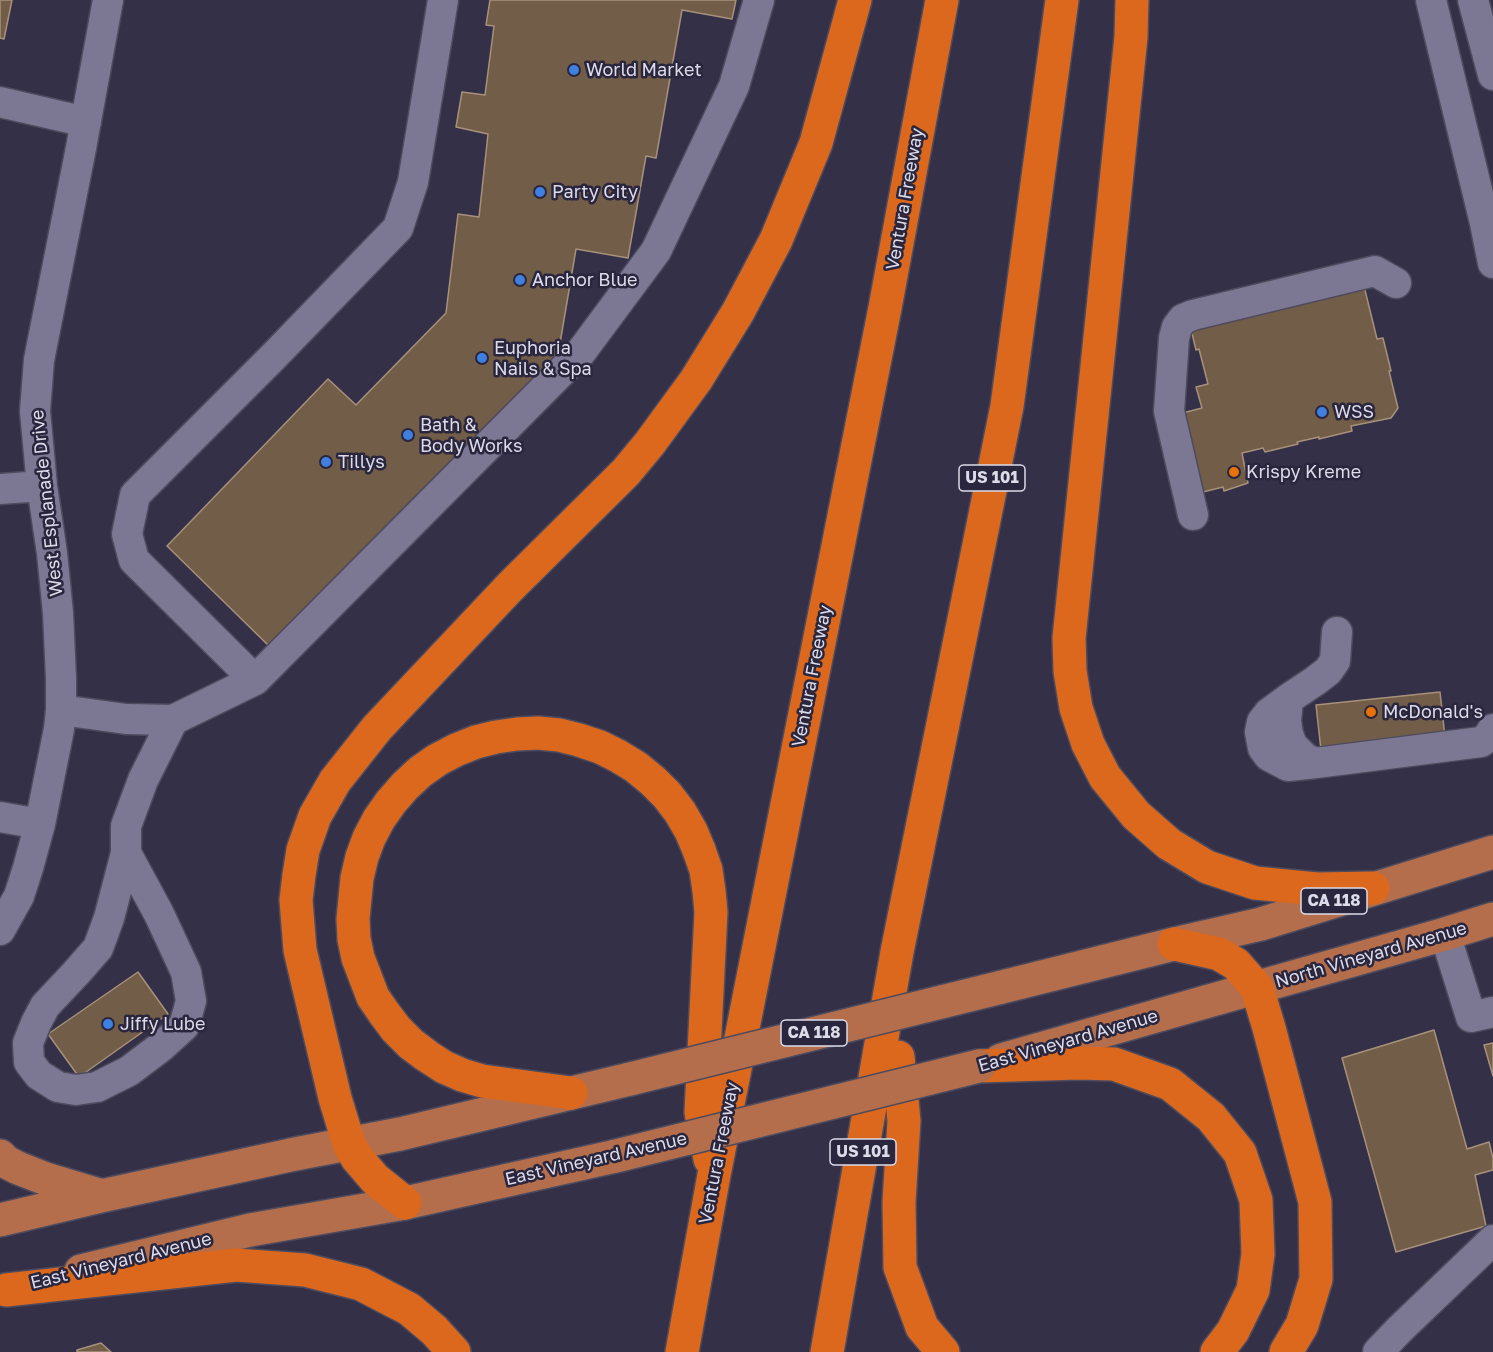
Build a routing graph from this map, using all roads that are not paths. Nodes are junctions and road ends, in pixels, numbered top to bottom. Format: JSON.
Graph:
{"nodes":[{"id":1,"x":108,"y":0,"type":"edge"},
{"id":2,"x":444,"y":0,"type":"edge"},
{"id":3,"x":759,"y":0,"type":"edge"},
{"id":4,"x":855,"y":0,"type":"edge"},
{"id":5,"x":942,"y":0,"type":"edge"},
{"id":6,"x":1062,"y":0,"type":"edge"},
{"id":7,"x":1132,"y":0,"type":"edge"},
{"id":8,"x":1431,"y":0,"type":"edge"},
{"id":9,"x":1473,"y":0,"type":"edge"},
{"id":10,"x":1493,"y":75,"type":"edge"},
{"id":11,"x":0,"y":102,"type":"edge"},
{"id":12,"x":86,"y":122,"type":"junction"},
{"id":13,"x":1493,"y":263,"type":"edge"},
{"id":14,"x":1396,"y":284,"type":"dead end"},
{"id":15,"x":42,"y":486,"type":"junction"},
{"id":16,"x":0,"y":489,"type":"edge"},
{"id":17,"x":1193,"y":515,"type":"dead end"},
{"id":18,"x":1337,"y":632,"type":"dead end"},
{"id":19,"x":255,"y":680,"type":"junction"},
{"id":20,"x":61,"y":710,"type":"junction"},
{"id":21,"x":173,"y":720,"type":"junction"},
{"id":22,"x":1493,"y":729,"type":"edge"},
{"id":23,"x":0,"y":817,"type":"edge"},
{"id":24,"x":40,"y":824,"type":"junction"},
{"id":25,"x":1493,"y":852,"type":"edge"},
{"id":26,"x":126,"y":853,"type":"junction"},
{"id":27,"x":1373,"y":888,"type":"junction"},
{"id":28,"x":1489,"y":920,"type":"edge"},
{"id":29,"x":0,"y":930,"type":"edge"},
{"id":30,"x":1445,"y":934,"type":"junction"},
{"id":31,"x":1174,"y":944,"type":"junction"},
{"id":32,"x":892,"y":987,"type":"junction"},
{"id":33,"x":1257,"y":988,"type":"junction"},
{"id":34,"x":1493,"y":1012,"type":"edge"},
{"id":35,"x":979,"y":1066,"type":"junction"},
{"id":36,"x":571,"y":1093,"type":"junction"},
{"id":37,"x":349,"y":1144,"type":"junction"},
{"id":38,"x":0,"y":1156,"type":"edge"},
{"id":39,"x":714,"y":1176,"type":"junction"},
{"id":40,"x":101,"y":1196,"type":"junction"},
{"id":41,"x":405,"y":1203,"type":"junction"},
{"id":42,"x":0,"y":1220,"type":"edge"},
{"id":43,"x":1493,"y":1240,"type":"edge"},
{"id":44,"x":3,"y":1291,"type":"edge"},
{"id":45,"x":454,"y":1352,"type":"edge"},
{"id":46,"x":682,"y":1352,"type":"edge"},
{"id":47,"x":827,"y":1352,"type":"edge"},
{"id":48,"x":943,"y":1352,"type":"edge"},
{"id":49,"x":1217,"y":1352,"type":"edge"},
{"id":50,"x":1286,"y":1352,"type":"edge"},
{"id":51,"x":1378,"y":1352,"type":"edge"}],
"edges":[{"from":1,"to":12,"type":"street","name":"West Esplanade Drive"},
{"from":2,"to":19,"type":"street"},
{"from":3,"to":19,"type":"street"},
{"from":4,"to":37,"type":"highway"},
{"from":5,"to":39,"type":"highway","name":"Ventura Freeway"},
{"from":6,"to":32,"type":"highway","number":"US 101"},
{"from":7,"to":27,"type":"highway"},
{"from":8,"to":13,"type":"street"},
{"from":9,"to":10,"type":"street"},
{"from":11,"to":12,"type":"street"},
{"from":12,"to":15,"type":"street","name":"West Esplanade Drive"},
{"from":14,"to":17,"type":"street"},
{"from":15,"to":16,"type":"street"},
{"from":15,"to":20,"type":"street","name":"West Esplanade Drive"},
{"from":18,"to":22,"type":"street"},
{"from":19,"to":21,"type":"street"},
{"from":20,"to":21,"type":"street"},
{"from":20,"to":24,"type":"street","name":"West Esplanade Drive"},
{"from":21,"to":26,"type":"street"},
{"from":23,"to":24,"type":"street"},
{"from":24,"to":29,"type":"street","name":"West Esplanade Drive"},
{"from":25,"to":27,"type":"main road","number":"CA 118"},
{"from":26,"to":26,"type":"street"},
{"from":27,"to":31,"type":"main road","number":"CA 118"},
{"from":28,"to":30,"type":"main road","name":"North Vineyard Avenue"},
{"from":30,"to":33,"type":"main road","name":"North Vineyard Avenue"},
{"from":30,"to":34,"type":"street"},
{"from":31,"to":33,"type":"highway"},
{"from":31,"to":36,"type":"main road","number":"CA 118","bridge":true},
{"from":32,"to":47,"type":"highway","number":"US 101"},
{"from":32,"to":48,"type":"highway"},
{"from":33,"to":35,"type":"main road","name":"East Vineyard Avenue"},
{"from":33,"to":50,"type":"highway"},
{"from":35,"to":41,"type":"main road","name":"East Vineyard Avenue","bridge":true},
{"from":35,"to":49,"type":"highway"},
{"from":36,"to":37,"type":"main road"},
{"from":36,"to":39,"type":"highway"},
{"from":37,"to":40,"type":"main road"},
{"from":37,"to":41,"type":"highway"},
{"from":38,"to":40,"type":"main road"},
{"from":39,"to":46,"type":"highway","name":"Ventura Freeway"},
{"from":40,"to":42,"type":"main road"},
{"from":41,"to":44,"type":"main road","name":"East Vineyard Avenue"},
{"from":43,"to":51,"type":"street"},
{"from":44,"to":45,"type":"highway"}]}
